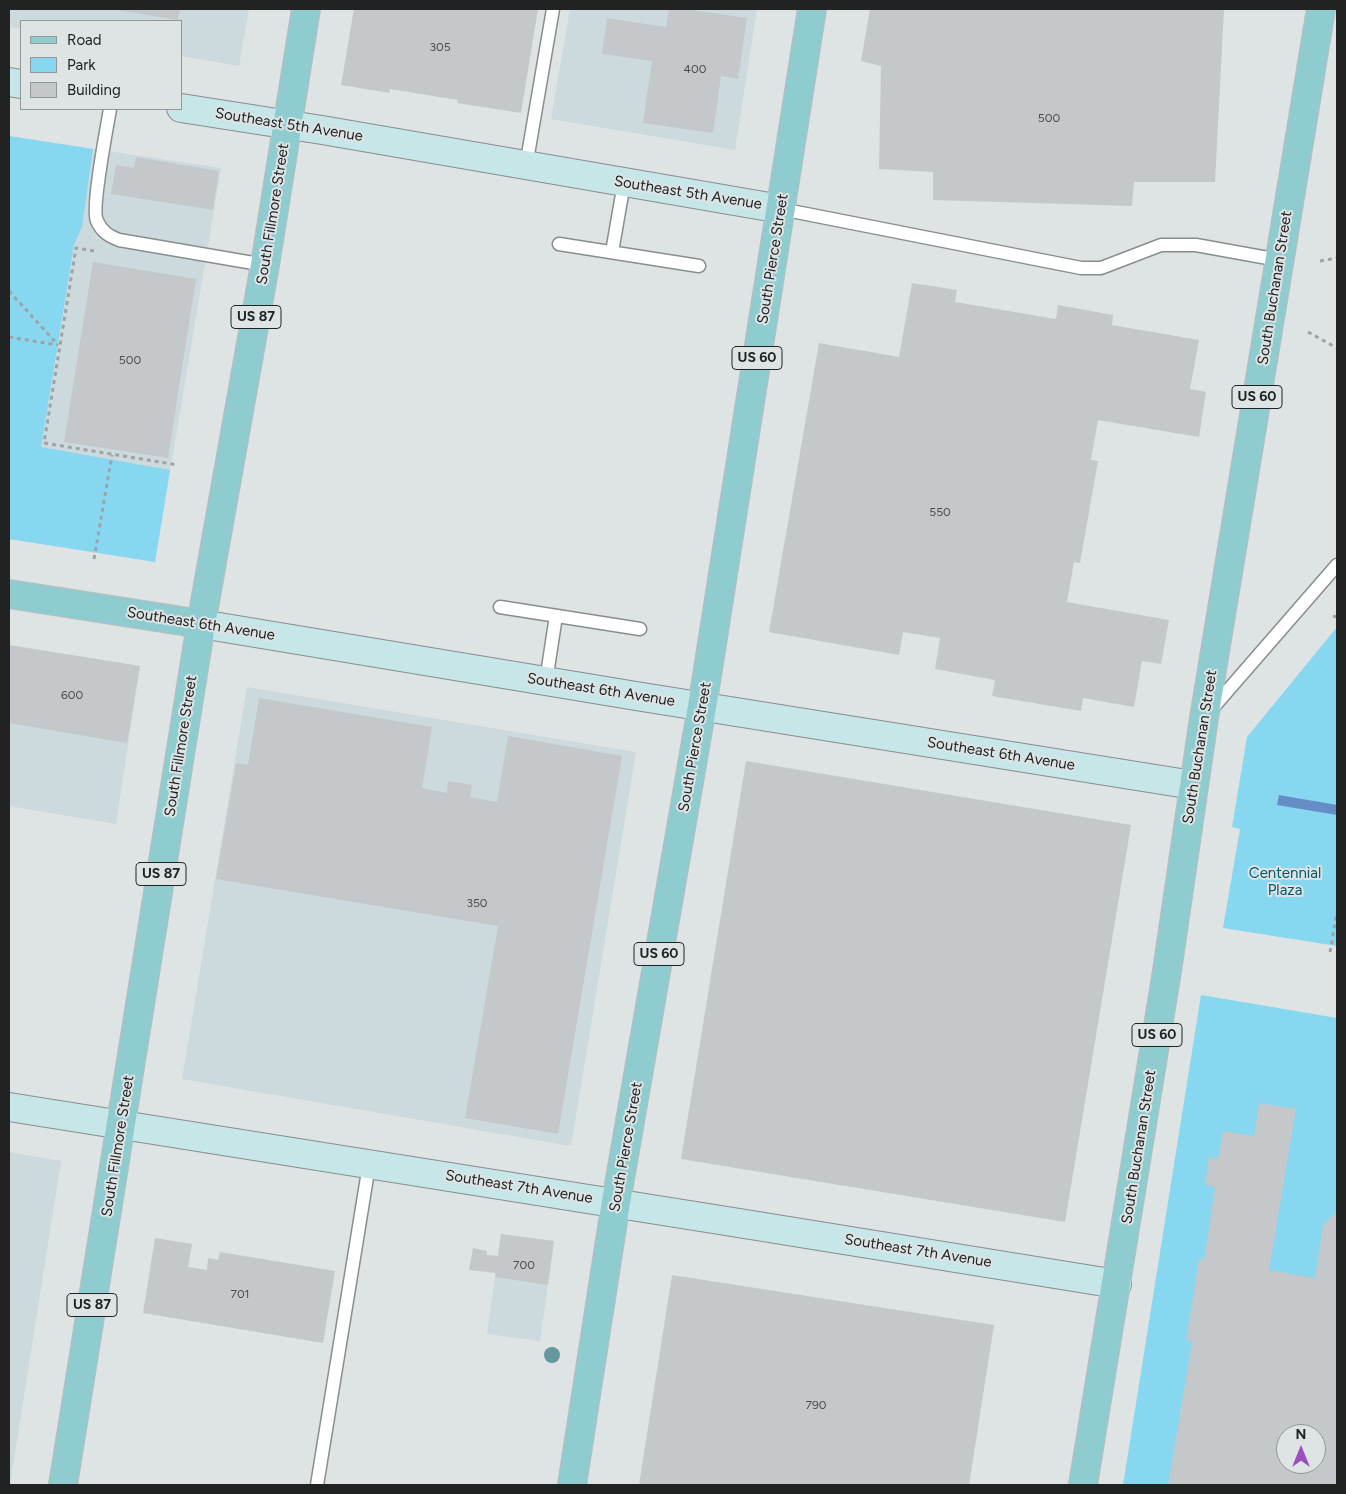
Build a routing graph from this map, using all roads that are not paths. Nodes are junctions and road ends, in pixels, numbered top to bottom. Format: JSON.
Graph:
{"nodes":[{"id":1,"x":306,"y":9,"type":"edge"},
{"id":2,"x":553,"y":9,"type":"edge"},
{"id":3,"x":812,"y":9,"type":"edge"},
{"id":4,"x":1321,"y":9,"type":"edge"},
{"id":5,"x":182,"y":108,"type":"edge"},
{"id":6,"x":110,"y":110,"type":"edge"},
{"id":7,"x":287,"y":124,"type":"junction"},
{"id":8,"x":526,"y":166,"type":"junction"},
{"id":9,"x":624,"y":183,"type":"junction"},
{"id":10,"x":781,"y":209,"type":"junction"},
{"id":11,"x":560,"y":244,"type":"dead end"},
{"id":12,"x":612,"y":252,"type":"junction"},
{"id":13,"x":1279,"y":260,"type":"junction"},
{"id":14,"x":265,"y":265,"type":"junction"},
{"id":15,"x":699,"y":266,"type":"dead end"},
{"id":16,"x":1337,"y":565,"type":"edge"},
{"id":17,"x":9,"y":594,"type":"edge"},
{"id":18,"x":500,"y":607,"type":"dead end"},
{"id":19,"x":556,"y":616,"type":"junction"},
{"id":20,"x":201,"y":624,"type":"junction"},
{"id":21,"x":640,"y":629,"type":"dead end"},
{"id":22,"x":546,"y":682,"type":"junction"},
{"id":23,"x":702,"y":706,"type":"junction"},
{"id":24,"x":1204,"y":718,"type":"junction"},
{"id":25,"x":1193,"y":785,"type":"junction"},
{"id":26,"x":9,"y":1106,"type":"edge"},
{"id":27,"x":122,"y":1125,"type":"junction"},
{"id":28,"x":369,"y":1165,"type":"junction"},
{"id":29,"x":616,"y":1202,"type":"junction"},
{"id":30,"x":1117,"y":1284,"type":"junction"},
{"id":31,"x":63,"y":1485,"type":"edge"},
{"id":32,"x":317,"y":1485,"type":"edge"},
{"id":33,"x":572,"y":1485,"type":"edge"},
{"id":34,"x":1083,"y":1485,"type":"edge"}],
"edges":[{"from":1,"to":7,"type":"main road","name":"South Fillmore Street","number":"US 87"},
{"from":2,"to":8,"type":"lane"},
{"from":3,"to":10,"type":"main road","name":"South Pierce Street","number":"US 60"},
{"from":4,"to":13,"type":"main road","name":"South Buchanan Street","number":"US 60"},
{"from":5,"to":7,"type":"street","name":"Southeast 5th Avenue"},
{"from":6,"to":14,"type":"lane"},
{"from":7,"to":8,"type":"street","name":"Southeast 5th Avenue"},
{"from":7,"to":14,"type":"main road","name":"South Fillmore Street","number":"US 87"},
{"from":8,"to":9,"type":"street","name":"Southeast 5th Avenue"},
{"from":9,"to":10,"type":"street","name":"Southeast 5th Avenue"},
{"from":9,"to":12,"type":"lane"},
{"from":10,"to":13,"type":"lane","name":"Southeast 5th Avenue"},
{"from":10,"to":23,"type":"main road","name":"South Pierce Street","number":"US 60"},
{"from":11,"to":12,"type":"lane"},
{"from":12,"to":15,"type":"lane"},
{"from":13,"to":24,"type":"main road","name":"South Buchanan Street","number":"US 60"},
{"from":14,"to":20,"type":"main road","name":"South Fillmore Street","number":"US 87"},
{"from":16,"to":24,"type":"lane"},
{"from":17,"to":20,"type":"main road","name":"Southeast 6th Avenue"},
{"from":18,"to":19,"type":"lane"},
{"from":19,"to":21,"type":"lane"},
{"from":19,"to":22,"type":"lane"},
{"from":20,"to":22,"type":"street","name":"Southeast 6th Avenue"},
{"from":20,"to":27,"type":"main road","name":"South Fillmore Street","number":"US 87"},
{"from":22,"to":23,"type":"street","name":"Southeast 6th Avenue"},
{"from":23,"to":25,"type":"street","name":"Southeast 6th Avenue"},
{"from":23,"to":29,"type":"main road","name":"South Pierce Street","number":"US 60"},
{"from":24,"to":25,"type":"main road","name":"South Buchanan Street","number":"US 60"},
{"from":25,"to":30,"type":"main road","name":"South Buchanan Street","number":"US 60"},
{"from":26,"to":27,"type":"street","name":"Southeast 7th Avenue"},
{"from":27,"to":28,"type":"street","name":"Southeast 7th Avenue"},
{"from":27,"to":31,"type":"main road","name":"South Fillmore Street","number":"US 87"},
{"from":28,"to":29,"type":"street","name":"Southeast 7th Avenue"},
{"from":28,"to":32,"type":"lane"},
{"from":29,"to":30,"type":"street","name":"Southeast 7th Avenue"},
{"from":29,"to":33,"type":"main road","name":"South Pierce Street","number":"US 60"},
{"from":30,"to":34,"type":"main road","name":"South Buchanan Street","number":"US 60"}]}
